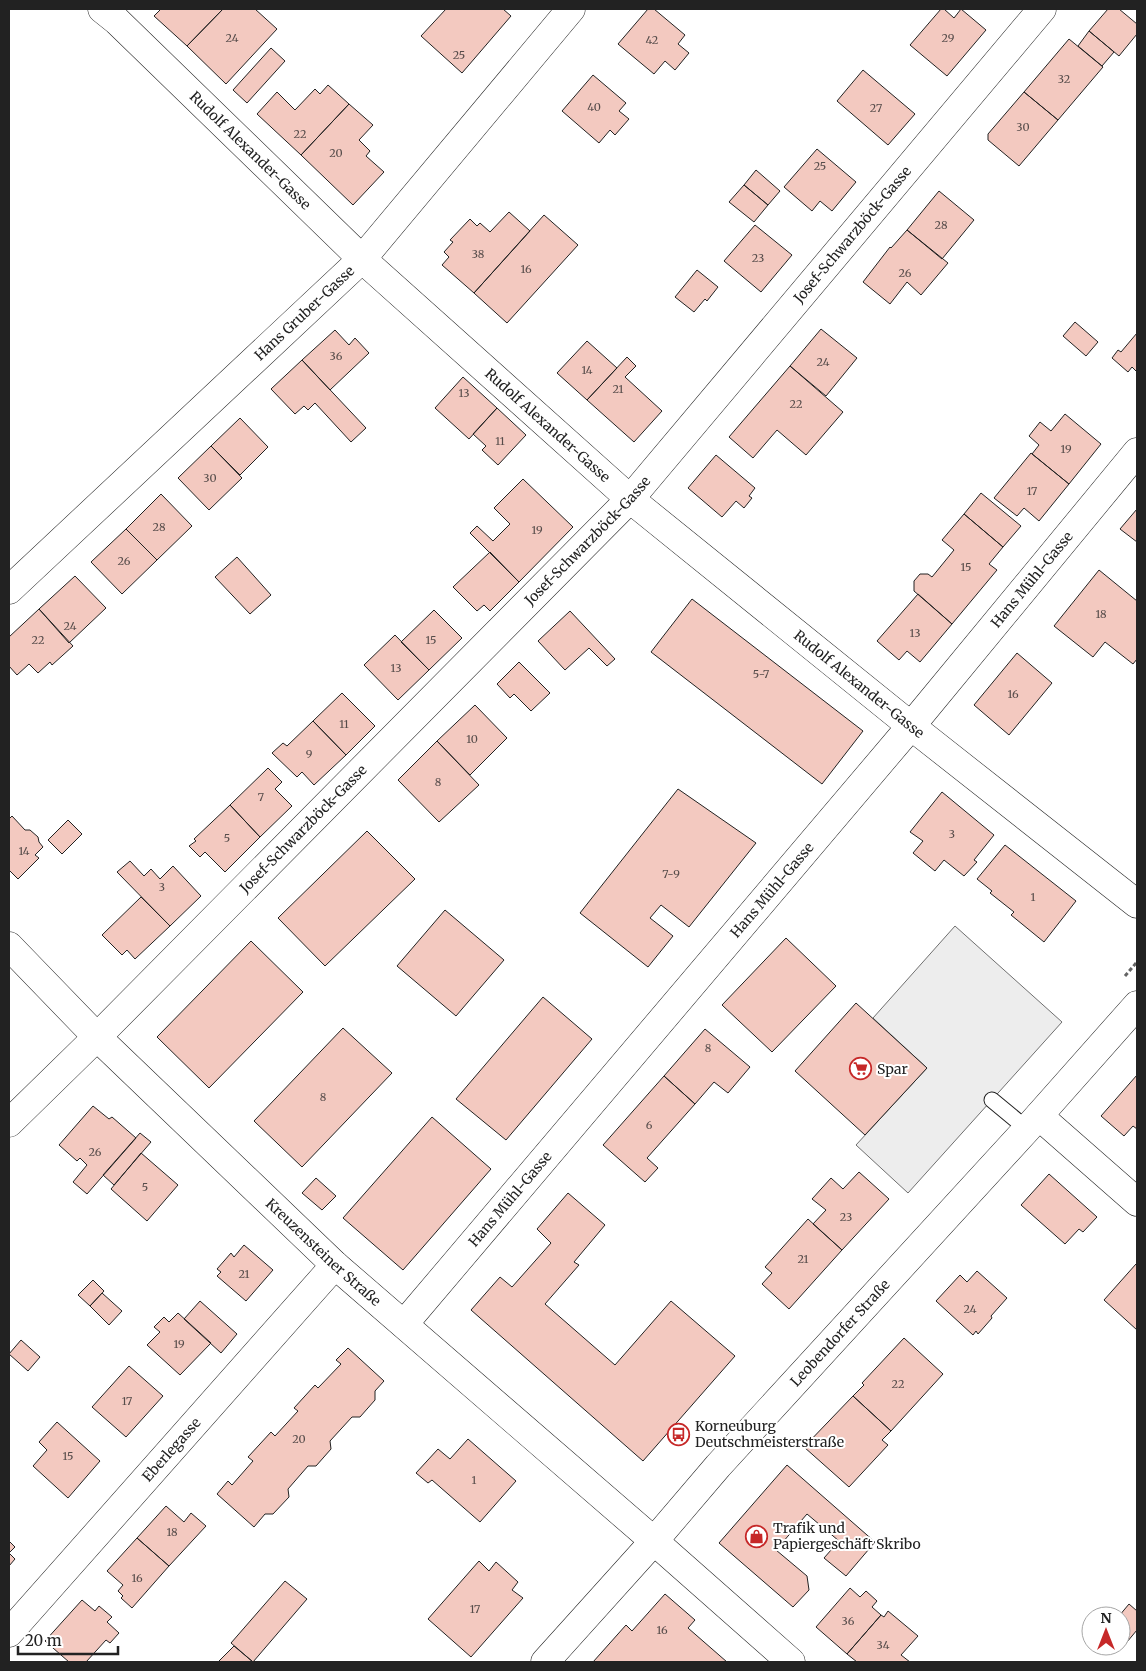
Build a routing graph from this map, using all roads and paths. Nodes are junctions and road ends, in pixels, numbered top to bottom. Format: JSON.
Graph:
{"nodes":[{"id":1,"x":102,"y":9,"type":"edge"},
{"id":2,"x":571,"y":9,"type":"edge"},
{"id":3,"x":1042,"y":9,"type":"edge"},
{"id":4,"x":362,"y":259,"type":"junction"},
{"id":5,"x":1137,"y":452,"type":"edge"},
{"id":6,"x":630,"y":499,"type":"junction"},
{"id":7,"x":9,"y":590,"type":"edge"},
{"id":8,"x":911,"y":726,"type":"junction"},
{"id":9,"x":1137,"y":904,"type":"edge"},
{"id":10,"x":9,"y":946,"type":"edge"},
{"id":11,"x":1137,"y":1005,"type":"edge"},
{"id":12,"x":97,"y":1037,"type":"junction"},
{"id":13,"x":992,"y":1100,"type":"dead end"},
{"id":14,"x":9,"y":1123,"type":"edge"},
{"id":15,"x":1033,"y":1123,"type":"junction"},
{"id":16,"x":1137,"y":1202,"type":"edge"},
{"id":17,"x":335,"y":1265,"type":"junction"},
{"id":18,"x":404,"y":1324,"type":"junction"},
{"id":19,"x":654,"y":1541,"type":"junction"},
{"id":20,"x":9,"y":1633,"type":"edge"},
{"id":21,"x":545,"y":1662,"type":"edge"},
{"id":22,"x":791,"y":1662,"type":"edge"}],
"edges":[{"from":1,"to":4,"type":"street","name":"Rudolf Alexander-Gasse"},
{"from":2,"to":4,"type":"street","name":"Hans Gruber-Gasse"},
{"from":3,"to":6,"type":"street","name":"Josef-Schwarzböck-Gasse"},
{"from":4,"to":6,"type":"street","name":"Rudolf Alexander-Gasse"},
{"from":4,"to":7,"type":"street","name":"Hans Gruber-Gasse"},
{"from":5,"to":8,"type":"street","name":"Hans Mühl-Gasse"},
{"from":6,"to":8,"type":"street","name":"Rudolf Alexander-Gasse"},
{"from":6,"to":12,"type":"street","name":"Josef-Schwarzböck-Gasse"},
{"from":8,"to":9,"type":"street","name":"Rudolf Alexander-Gasse"},
{"from":8,"to":18,"type":"street","name":"Hans Mühl-Gasse"},
{"from":10,"to":12,"type":"street","name":"Kreuzensteiner Straße"},
{"from":11,"to":15,"type":"street","name":"Leobendorfer Straße"},
{"from":12,"to":14,"type":"street","name":"Josef-Schwarzböck-Gasse"},
{"from":12,"to":17,"type":"street","name":"Kreuzensteiner Straße"},
{"from":13,"to":15,"type":"lane"},
{"from":15,"to":16,"type":"street"},
{"from":15,"to":19,"type":"street","name":"Leobendorfer Straße"},
{"from":17,"to":18,"type":"street","name":"Kreuzensteiner Straße"},
{"from":17,"to":20,"type":"street","name":"Eberlegasse"},
{"from":18,"to":19,"type":"street","name":"Kreuzensteiner Straße"},
{"from":19,"to":21,"type":"street","name":"Leobendorfer Straße"},
{"from":19,"to":22,"type":"street","name":"Kreuzensteiner Straße"}]}
